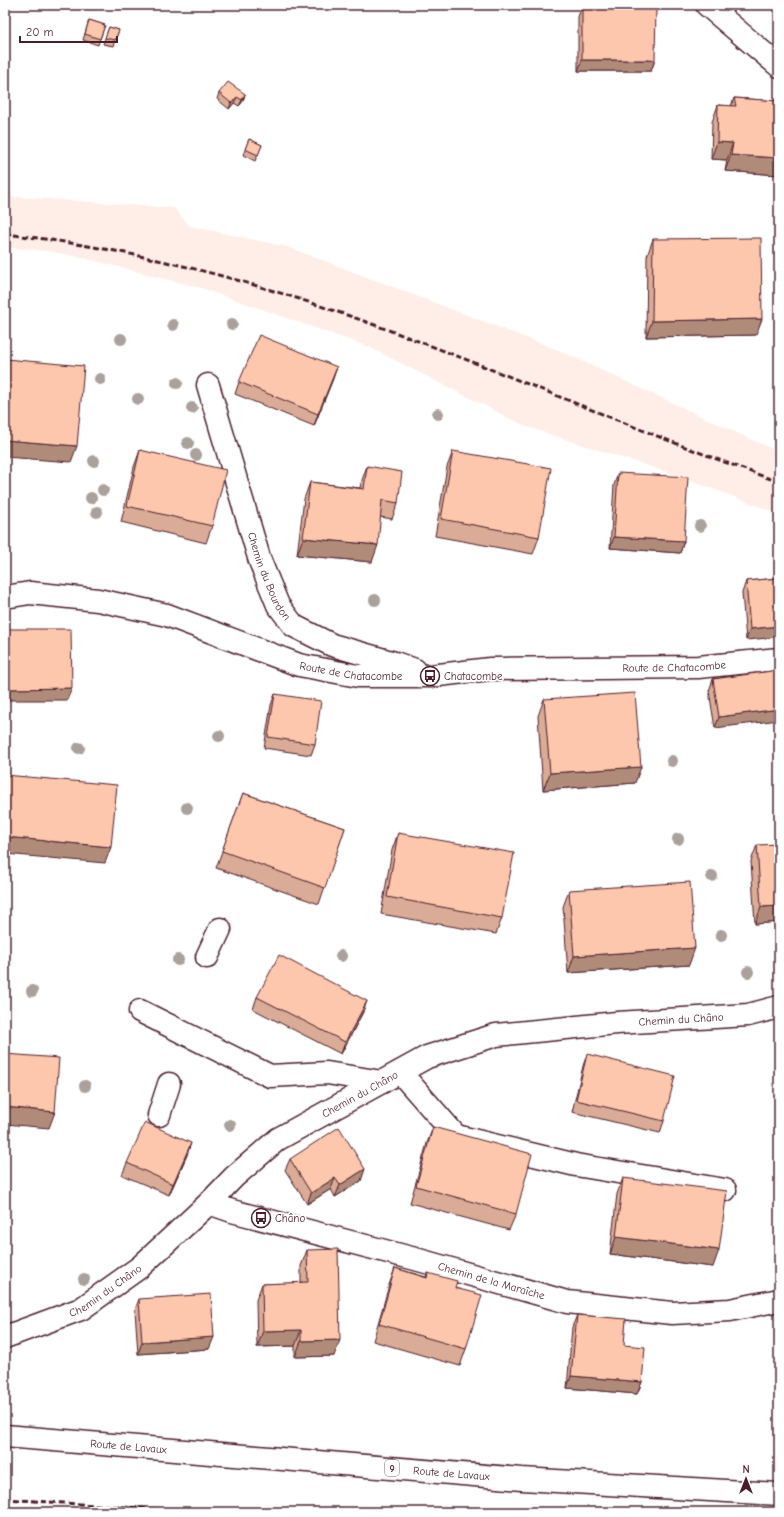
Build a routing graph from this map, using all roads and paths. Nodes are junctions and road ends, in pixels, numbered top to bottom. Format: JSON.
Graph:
{"nodes":[{"id":1,"x":707,"y":5,"type":"edge"},
{"id":2,"x":779,"y":66,"type":"edge"},
{"id":3,"x":208,"y":385,"type":"dead end"},
{"id":4,"x":5,"y":597,"type":"edge"},
{"id":5,"x":779,"y":659,"type":"edge"},
{"id":6,"x":430,"y":676,"type":"junction"},
{"id":7,"x":220,"y":929,"type":"dead end"},
{"id":8,"x":207,"y":957,"type":"dead end"},
{"id":9,"x":779,"y":1007,"type":"edge"},
{"id":10,"x":140,"y":1011,"type":"dead end"},
{"id":11,"x":391,"y":1077,"type":"junction"},
{"id":12,"x":169,"y":1084,"type":"dead end"},
{"id":13,"x":159,"y":1115,"type":"dead end"},
{"id":14,"x":726,"y":1190,"type":"edge"},
{"id":15,"x":209,"y":1203,"type":"junction"},
{"id":16,"x":779,"y":1300,"type":"edge"},
{"id":17,"x":5,"y":1337,"type":"edge"},
{"id":18,"x":5,"y":1436,"type":"edge"},
{"id":19,"x":779,"y":1494,"type":"edge"}],
"edges":[{"from":1,"to":2,"type":"street"},
{"from":3,"to":6,"type":"street","name":"Chemin du Bourdon"},
{"from":4,"to":6,"type":"street","name":"Route de Chatacombe"},
{"from":5,"to":6,"type":"street","name":"Route de Chatacombe"},
{"from":7,"to":8,"type":"street"},
{"from":9,"to":11,"type":"street","name":"Chemin du Châno"},
{"from":10,"to":11,"type":"street"},
{"from":11,"to":14,"type":"street"},
{"from":11,"to":15,"type":"street","name":"Chemin du Châno"},
{"from":12,"to":13,"type":"street"},
{"from":15,"to":16,"type":"street","name":"Chemin de la Maraîche"},
{"from":15,"to":17,"type":"street","name":"Chemin du Châno"},
{"from":18,"to":19,"type":"street","name":"Route de Lavaux","number":"9"}]}
